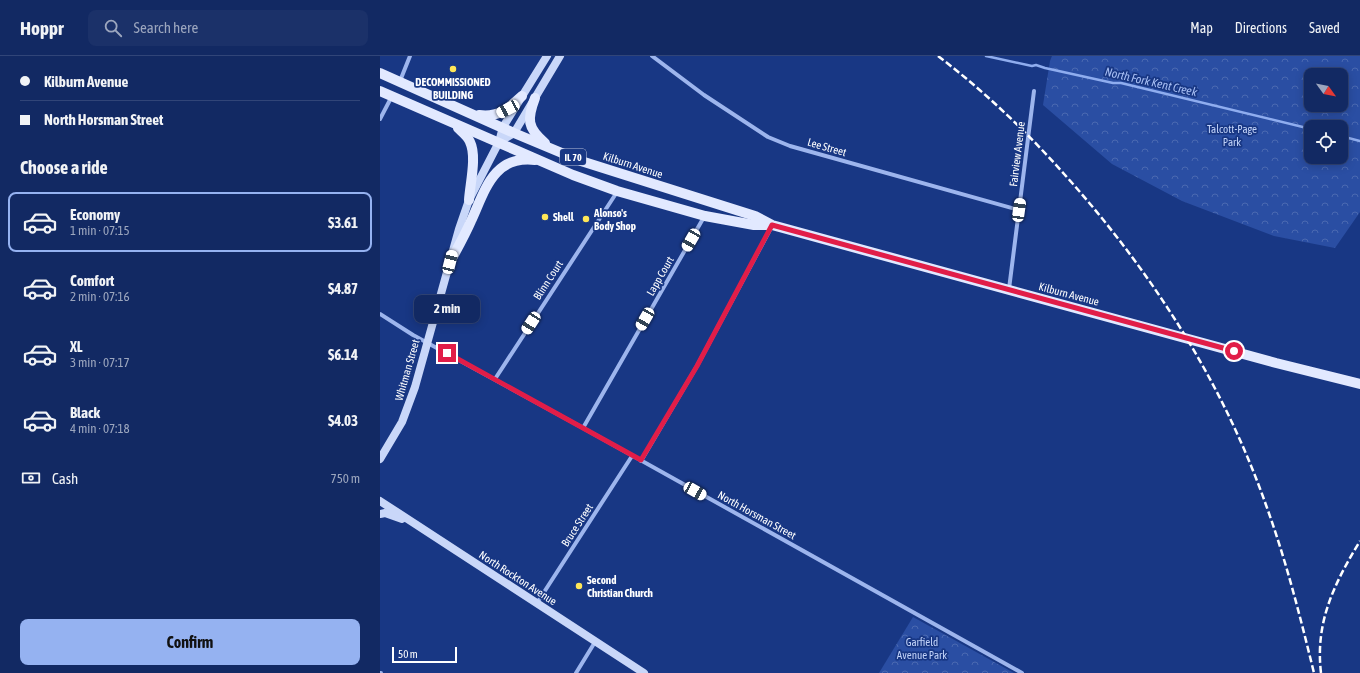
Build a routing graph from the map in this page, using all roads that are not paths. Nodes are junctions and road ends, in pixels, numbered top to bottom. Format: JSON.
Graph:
{"nodes":[{"id":1,"x":410,"y":56,"type":"edge"},
{"id":2,"x":547,"y":56,"type":"edge"},
{"id":3,"x":560,"y":56,"type":"edge"},
{"id":4,"x":652,"y":56,"type":"edge"},
{"id":5,"x":380,"y":73,"type":"edge"},
{"id":6,"x":400,"y":81,"type":"junction"},
{"id":7,"x":380,"y":91,"type":"edge"},
{"id":8,"x":1034,"y":91,"type":"dead end"},
{"id":9,"x":392,"y":96,"type":"junction"},
{"id":10,"x":522,"y":96,"type":"junction"},
{"id":11,"x":535,"y":98,"type":"junction"},
{"id":12,"x":472,"y":113,"type":"junction"},
{"id":13,"x":380,"y":119,"type":"edge"},
{"id":14,"x":450,"y":121,"type":"junction"},
{"id":15,"x":503,"y":127,"type":"junction"},
{"id":16,"x":514,"y":133,"type":"junction"},
{"id":17,"x":499,"y":142,"type":"junction"},
{"id":18,"x":549,"y":147,"type":"junction"},
{"id":19,"x":539,"y":160,"type":"junction"},
{"id":20,"x":617,"y":191,"type":"junction"},
{"id":21,"x":469,"y":200,"type":"junction"},
{"id":22,"x":1019,"y":210,"type":"junction"},
{"id":23,"x":705,"y":216,"type":"junction"},
{"id":24,"x":772,"y":225,"type":"junction"},
{"id":25,"x":450,"y":262,"type":"junction"},
{"id":26,"x":1009,"y":290,"type":"junction"},
{"id":27,"x":380,"y":314,"type":"edge"},
{"id":28,"x":426,"y":342,"type":"junction"},
{"id":29,"x":495,"y":380,"type":"junction"},
{"id":30,"x":1360,"y":384,"type":"edge"},
{"id":31,"x":582,"y":428,"type":"junction"},
{"id":32,"x":632,"y":456,"type":"junction"},
{"id":33,"x":380,"y":459,"type":"edge"},
{"id":34,"x":641,"y":460,"type":"junction"},
{"id":35,"x":380,"y":501,"type":"edge"},
{"id":36,"x":380,"y":514,"type":"edge"},
{"id":37,"x":412,"y":522,"type":"junction"},
{"id":38,"x":537,"y":603,"type":"junction"},
{"id":39,"x":595,"y":642,"type":"junction"},
{"id":40,"x":576,"y":673,"type":"edge"},
{"id":41,"x":644,"y":673,"type":"edge"},
{"id":42,"x":1022,"y":673,"type":"edge"}],
"edges":[{"from":1,"to":6,"type":"street"},
{"from":2,"to":10,"type":"main road","name":"Whitman Street"},
{"from":3,"to":11,"type":"main road"},
{"from":4,"to":22,"type":"street","name":"Lee Street"},
{"from":5,"to":6,"type":"main road","name":"Kilburn Avenue","number":"IL 70"},
{"from":6,"to":12,"type":"main road","name":"Kilburn Avenue","number":"IL 70"},
{"from":7,"to":9,"type":"main road","name":"Kilburn Avenue","number":"IL 70"},
{"from":8,"to":22,"type":"street","name":"Fairview Avenue"},
{"from":9,"to":13,"type":"street"},
{"from":9,"to":14,"type":"main road","name":"Kilburn Avenue","number":"IL 70"},
{"from":10,"to":12,"type":"main road"},
{"from":10,"to":15,"type":"main road","name":"Whitman Street"},
{"from":11,"to":16,"type":"main road"},
{"from":11,"to":18,"type":"main road"},
{"from":12,"to":15,"type":"main road","name":"Kilburn Avenue","number":"IL 70"},
{"from":14,"to":17,"type":"main road","name":"Kilburn Avenue","number":"IL 70"},
{"from":14,"to":21,"type":"main road"},
{"from":15,"to":16,"type":"main road","name":"Kilburn Avenue","number":"IL 70"},
{"from":15,"to":17,"type":"main road","name":"Whitman Street"},
{"from":16,"to":17,"type":"main road"},
{"from":16,"to":18,"type":"main road","name":"Kilburn Avenue","number":"IL 70"},
{"from":17,"to":19,"type":"main road","name":"Kilburn Avenue","number":"IL 70"},
{"from":17,"to":21,"type":"main road","name":"Whitman Street"},
{"from":18,"to":24,"type":"main road","name":"Kilburn Avenue","number":"IL 70"},
{"from":19,"to":20,"type":"main road","name":"Kilburn Avenue","number":"IL 70"},
{"from":19,"to":25,"type":"main road"},
{"from":20,"to":23,"type":"main road","name":"Kilburn Avenue","number":"IL 70"},
{"from":20,"to":29,"type":"street","name":"Blinn Court"},
{"from":21,"to":25,"type":"main road","name":"Whitman Street"},
{"from":22,"to":26,"type":"street","name":"Fairview Avenue"},
{"from":23,"to":24,"type":"main road","name":"Kilburn Avenue","number":"IL 70"},
{"from":23,"to":31,"type":"street","name":"Lapp Court"},
{"from":24,"to":26,"type":"main road","name":"Kilburn Avenue","number":"IL 70"},
{"from":24,"to":34,"type":"street"},
{"from":25,"to":28,"type":"main road","name":"Whitman Street"},
{"from":26,"to":30,"type":"main road","name":"Kilburn Avenue","number":"IL 70"},
{"from":27,"to":28,"type":"street","name":"North Horsman Street"},
{"from":28,"to":29,"type":"street","name":"North Horsman Street"},
{"from":28,"to":33,"type":"main road","name":"Whitman Street"},
{"from":29,"to":31,"type":"street","name":"North Horsman Street"},
{"from":31,"to":32,"type":"street","name":"North Horsman Street"},
{"from":32,"to":34,"type":"street","name":"North Horsman Street"},
{"from":32,"to":38,"type":"street","name":"Bruce Street"},
{"from":34,"to":42,"type":"street","name":"North Horsman Street"},
{"from":35,"to":37,"type":"main road","name":"North Rockton Avenue"},
{"from":36,"to":37,"type":"main road"},
{"from":37,"to":38,"type":"main road","name":"North Rockton Avenue"},
{"from":38,"to":39,"type":"main road","name":"North Rockton Avenue"},
{"from":39,"to":40,"type":"street"},
{"from":39,"to":41,"type":"main road","name":"North Rockton Avenue"}]}
